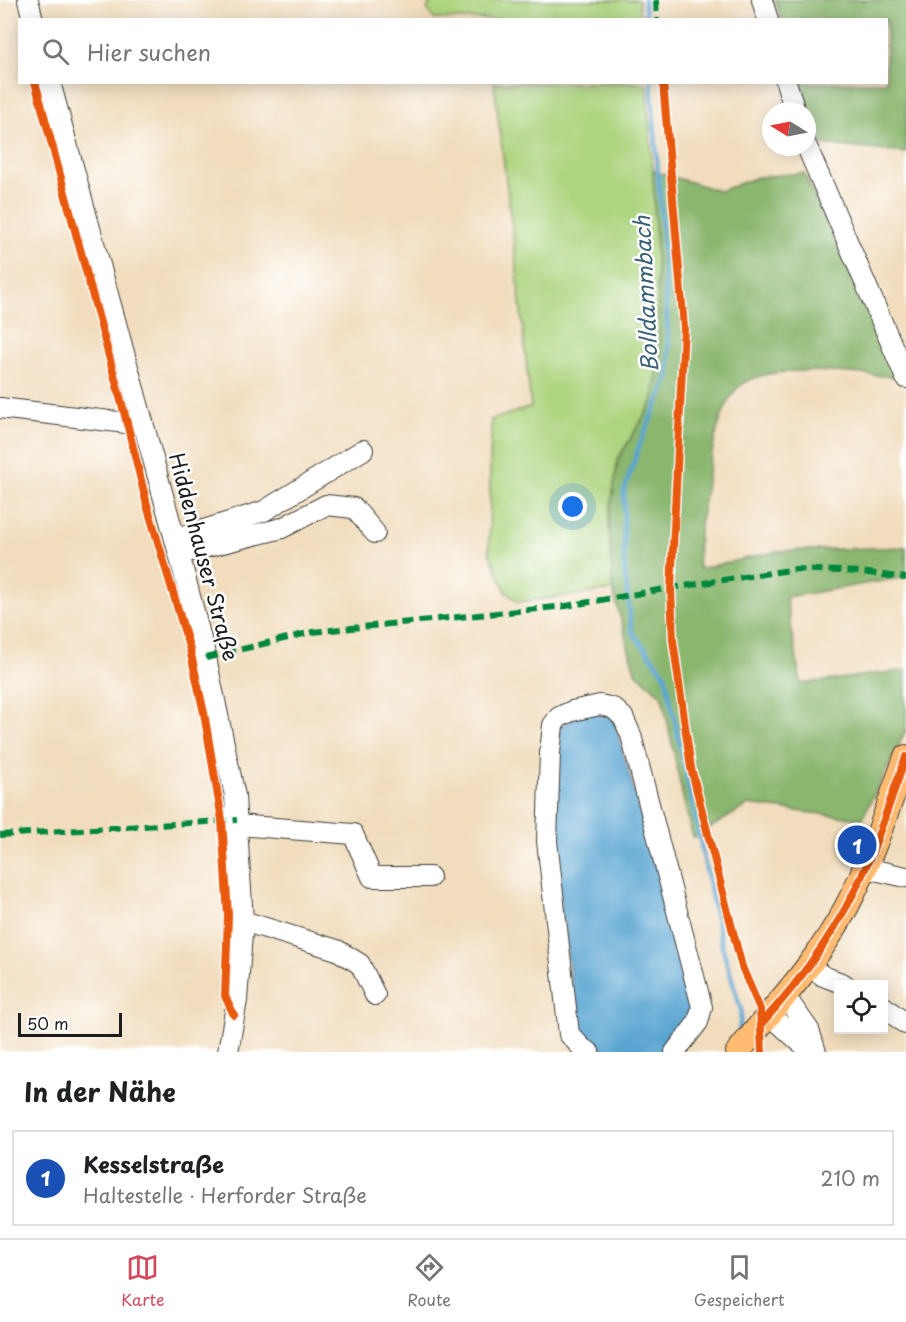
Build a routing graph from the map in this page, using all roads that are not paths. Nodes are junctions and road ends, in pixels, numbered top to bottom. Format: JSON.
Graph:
{"nodes":[{"id":1,"x":28,"y":0,"type":"edge"},
{"id":2,"x":762,"y":0,"type":"edge"},
{"id":3,"x":32,"y":18,"type":"edge"},
{"id":4,"x":767,"y":18,"type":"edge"},
{"id":5,"x":51,"y":84,"type":"edge"},
{"id":6,"x":787,"y":84,"type":"edge"},
{"id":7,"x":792,"y":102,"type":"edge"},
{"id":8,"x":811,"y":156,"type":"edge"},
{"id":9,"x":906,"y":378,"type":"edge"},
{"id":10,"x":0,"y":408,"type":"edge"},
{"id":11,"x":143,"y":425,"type":"junction"},
{"id":12,"x":363,"y":450,"type":"dead end"},
{"id":13,"x":375,"y":533,"type":"dead end"},
{"id":14,"x":177,"y":546,"type":"junction"},
{"id":15,"x":906,"y":757,"type":"edge"},
{"id":16,"x":237,"y":825,"type":"junction"},
{"id":17,"x":865,"y":868,"type":"junction"},
{"id":18,"x":430,"y":877,"type":"dead end"},
{"id":19,"x":906,"y":877,"type":"edge"},
{"id":20,"x":243,"y":921,"type":"junction"},
{"id":21,"x":809,"y":965,"type":"junction"},
{"id":22,"x":834,"y":980,"type":"edge"},
{"id":23,"x":375,"y":994,"type":"dead end"},
{"id":24,"x":785,"y":996,"type":"junction"},
{"id":25,"x":888,"y":1011,"type":"edge"},
{"id":26,"x":765,"y":1019,"type":"junction"},
{"id":27,"x":906,"y":1024,"type":"edge"},
{"id":28,"x":228,"y":1052,"type":"edge"},
{"id":29,"x":589,"y":1052,"type":"edge"},
{"id":30,"x":675,"y":1052,"type":"edge"},
{"id":31,"x":738,"y":1052,"type":"edge"},
{"id":32,"x":811,"y":1052,"type":"edge"},
{"id":33,"x":816,"y":1052,"type":"edge"}],
"edges":[{"from":1,"to":3,"type":"street"},
{"from":2,"to":4,"type":"street"},
{"from":5,"to":11,"type":"street","name":"Hiddenhauser Straße"},
{"from":6,"to":7,"type":"street"},
{"from":8,"to":9,"type":"street"},
{"from":10,"to":11,"type":"street"},
{"from":11,"to":14,"type":"street","name":"Hiddenhauser Straße"},
{"from":12,"to":14,"type":"street"},
{"from":13,"to":14,"type":"street"},
{"from":14,"to":16,"type":"street","name":"Hiddenhauser Straße"},
{"from":15,"to":17,"type":"main road"},
{"from":16,"to":18,"type":"street"},
{"from":16,"to":20,"type":"street","name":"Hiddenhauser Straße"},
{"from":17,"to":19,"type":"street"},
{"from":17,"to":21,"type":"main road"},
{"from":20,"to":23,"type":"street"},
{"from":20,"to":28,"type":"street","name":"Hiddenhauser Straße"},
{"from":21,"to":22,"type":"street"},
{"from":21,"to":24,"type":"main road"},
{"from":24,"to":26,"type":"main road"},
{"from":24,"to":33,"type":"street"},
{"from":25,"to":27,"type":"street"},
{"from":26,"to":31,"type":"main road"},
{"from":26,"to":32,"type":"street"},
{"from":29,"to":30,"type":"street"}]}
